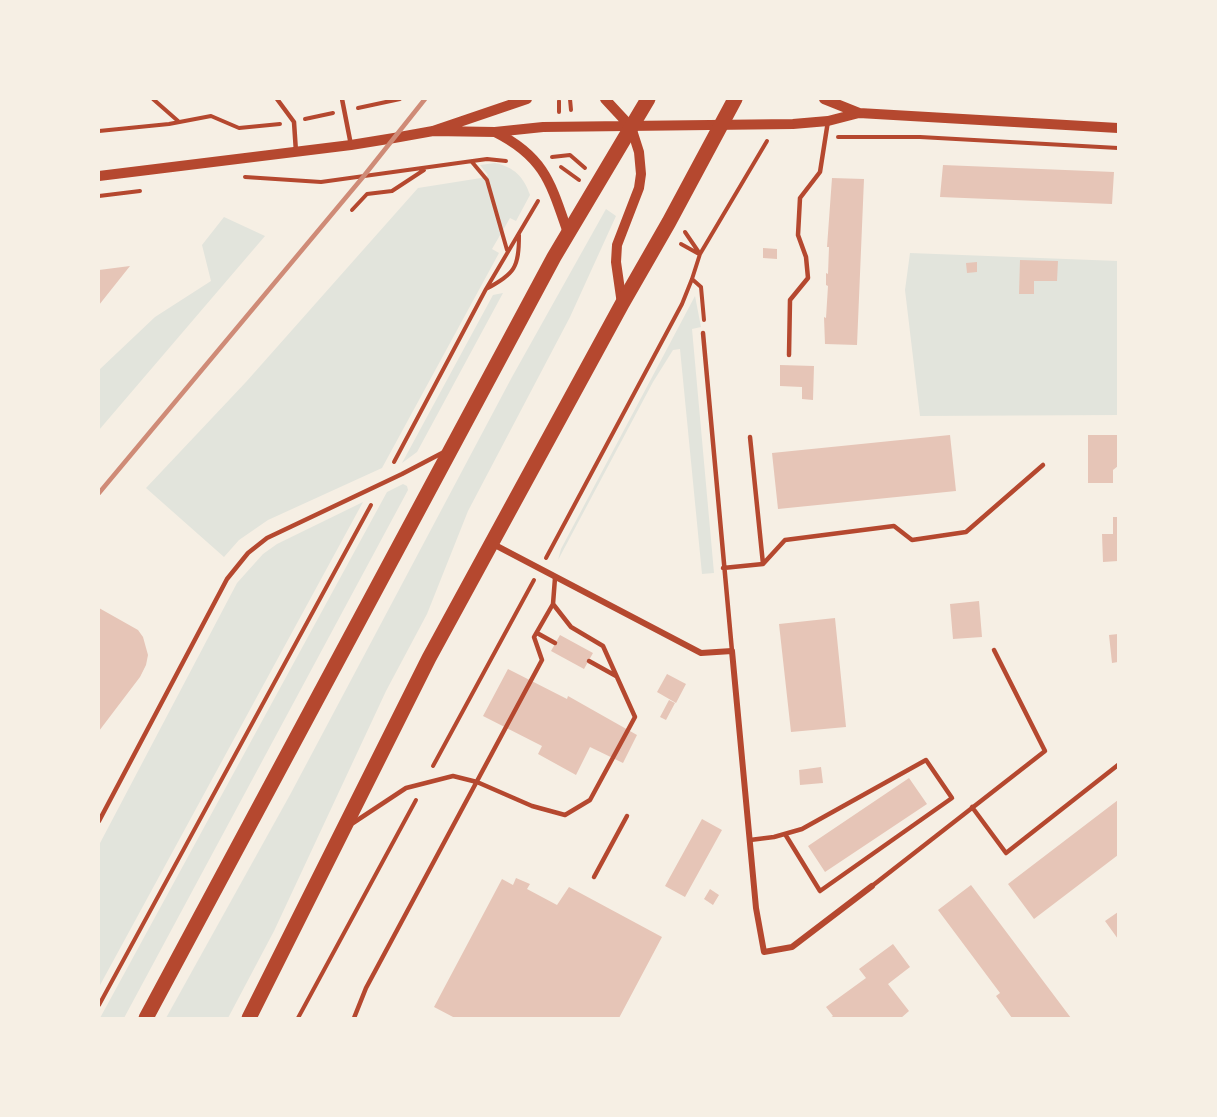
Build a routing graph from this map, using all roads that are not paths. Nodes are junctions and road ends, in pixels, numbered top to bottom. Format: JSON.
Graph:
{"nodes":[{"id":1,"x":277,"y":99,"type":"edge"},
{"id":2,"x":342,"y":99,"type":"edge"},
{"id":3,"x":527,"y":99,"type":"edge"},
{"id":4,"x":605,"y":99,"type":"edge"},
{"id":5,"x":648,"y":99,"type":"edge"},
{"id":6,"x":735,"y":99,"type":"edge"},
{"id":7,"x":824,"y":99,"type":"edge"},
{"id":8,"x":859,"y":114,"type":"junction"},
{"id":9,"x":828,"y":121,"type":"junction"},
{"id":10,"x":721,"y":125,"type":"junction"},
{"id":11,"x":632,"y":127,"type":"junction"},
{"id":12,"x":1118,"y":128,"type":"edge"},
{"id":13,"x":433,"y":131,"type":"junction"},
{"id":14,"x":495,"y":132,"type":"junction"},
{"id":15,"x":351,"y":145,"type":"junction"},
{"id":16,"x":296,"y":152,"type":"junction"},
{"id":17,"x":99,"y":176,"type":"edge"},
{"id":18,"x":568,"y":233,"type":"junction"},
{"id":19,"x":622,"y":304,"type":"junction"},
{"id":20,"x":702,"y":333,"type":"road end"},
{"id":21,"x":789,"y":355,"type":"dead end"},
{"id":22,"x":750,"y":436,"type":"dead end"},
{"id":23,"x":451,"y":448,"type":"junction"},
{"id":24,"x":1043,"y":465,"type":"dead end"},
{"id":25,"x":492,"y":543,"type":"junction"},
{"id":26,"x":763,"y":564,"type":"junction"},
{"id":27,"x":723,"y":568,"type":"junction"},
{"id":28,"x":555,"y":578,"type":"junction"},
{"id":29,"x":552,"y":604,"type":"junction"},
{"id":30,"x":537,"y":633,"type":"junction"},
{"id":31,"x":555,"y":643,"type":"dead end"},
{"id":32,"x":994,"y":650,"type":"dead end"},
{"id":33,"x":732,"y":651,"type":"junction"},
{"id":34,"x":589,"y":661,"type":"dead end"},
{"id":35,"x":616,"y":676,"type":"junction"},
{"id":36,"x":1118,"y":765,"type":"edge"},
{"id":37,"x":477,"y":782,"type":"junction"},
{"id":38,"x":972,"y":807,"type":"junction"},
{"id":39,"x":627,"y":816,"type":"dead end"},
{"id":40,"x":99,"y":821,"type":"edge"},
{"id":41,"x":341,"y":831,"type":"junction"},
{"id":42,"x":785,"y":834,"type":"junction"},
{"id":43,"x":750,"y":840,"type":"junction"},
{"id":44,"x":594,"y":877,"type":"dead end"},
{"id":45,"x":873,"y":886,"type":"joint"},
{"id":46,"x":146,"y":1018,"type":"edge"},
{"id":47,"x":249,"y":1018,"type":"edge"},
{"id":48,"x":354,"y":1018,"type":"edge"}],
"edges":[{"from":1,"to":16,"type":"lane"},
{"from":2,"to":15,"type":"lane"},
{"from":3,"to":13,"type":"street"},
{"from":4,"to":11,"type":"street"},
{"from":5,"to":11,"type":"main road"},
{"from":6,"to":10,"type":"main road"},
{"from":7,"to":8,"type":"street"},
{"from":8,"to":9,"type":"street"},
{"from":8,"to":12,"type":"street"},
{"from":9,"to":10,"type":"street"},
{"from":9,"to":21,"type":"lane"},
{"from":10,"to":11,"type":"street"},
{"from":10,"to":19,"type":"main road"},
{"from":11,"to":14,"type":"street"},
{"from":11,"to":18,"type":"main road"},
{"from":11,"to":19,"type":"street"},
{"from":13,"to":14,"type":"street"},
{"from":13,"to":15,"type":"street"},
{"from":14,"to":18,"type":"street"},
{"from":15,"to":16,"type":"street"},
{"from":16,"to":17,"type":"street"},
{"from":18,"to":23,"type":"main road"},
{"from":19,"to":25,"type":"main road"},
{"from":20,"to":27,"type":"lane"},
{"from":22,"to":26,"type":"lane"},
{"from":23,"to":40,"type":"lane"},
{"from":23,"to":46,"type":"main road"},
{"from":24,"to":26,"type":"lane"},
{"from":25,"to":28,"type":"street"},
{"from":25,"to":41,"type":"main road"},
{"from":26,"to":27,"type":"lane"},
{"from":27,"to":33,"type":"lane"},
{"from":28,"to":29,"type":"lane"},
{"from":28,"to":33,"type":"street"},
{"from":29,"to":30,"type":"lane"},
{"from":29,"to":35,"type":"lane"},
{"from":30,"to":31,"type":"lane"},
{"from":30,"to":37,"type":"lane"},
{"from":32,"to":38,"type":"lane"},
{"from":33,"to":43,"type":"street"},
{"from":34,"to":35,"type":"lane"},
{"from":35,"to":37,"type":"lane"},
{"from":36,"to":38,"type":"lane"},
{"from":37,"to":41,"type":"lane"},
{"from":37,"to":48,"type":"lane"},
{"from":38,"to":45,"type":"lane"},
{"from":39,"to":44,"type":"lane"},
{"from":41,"to":47,"type":"main road"},
{"from":42,"to":42,"type":"lane"},
{"from":42,"to":43,"type":"lane"},
{"from":43,"to":45,"type":"street"}]}
